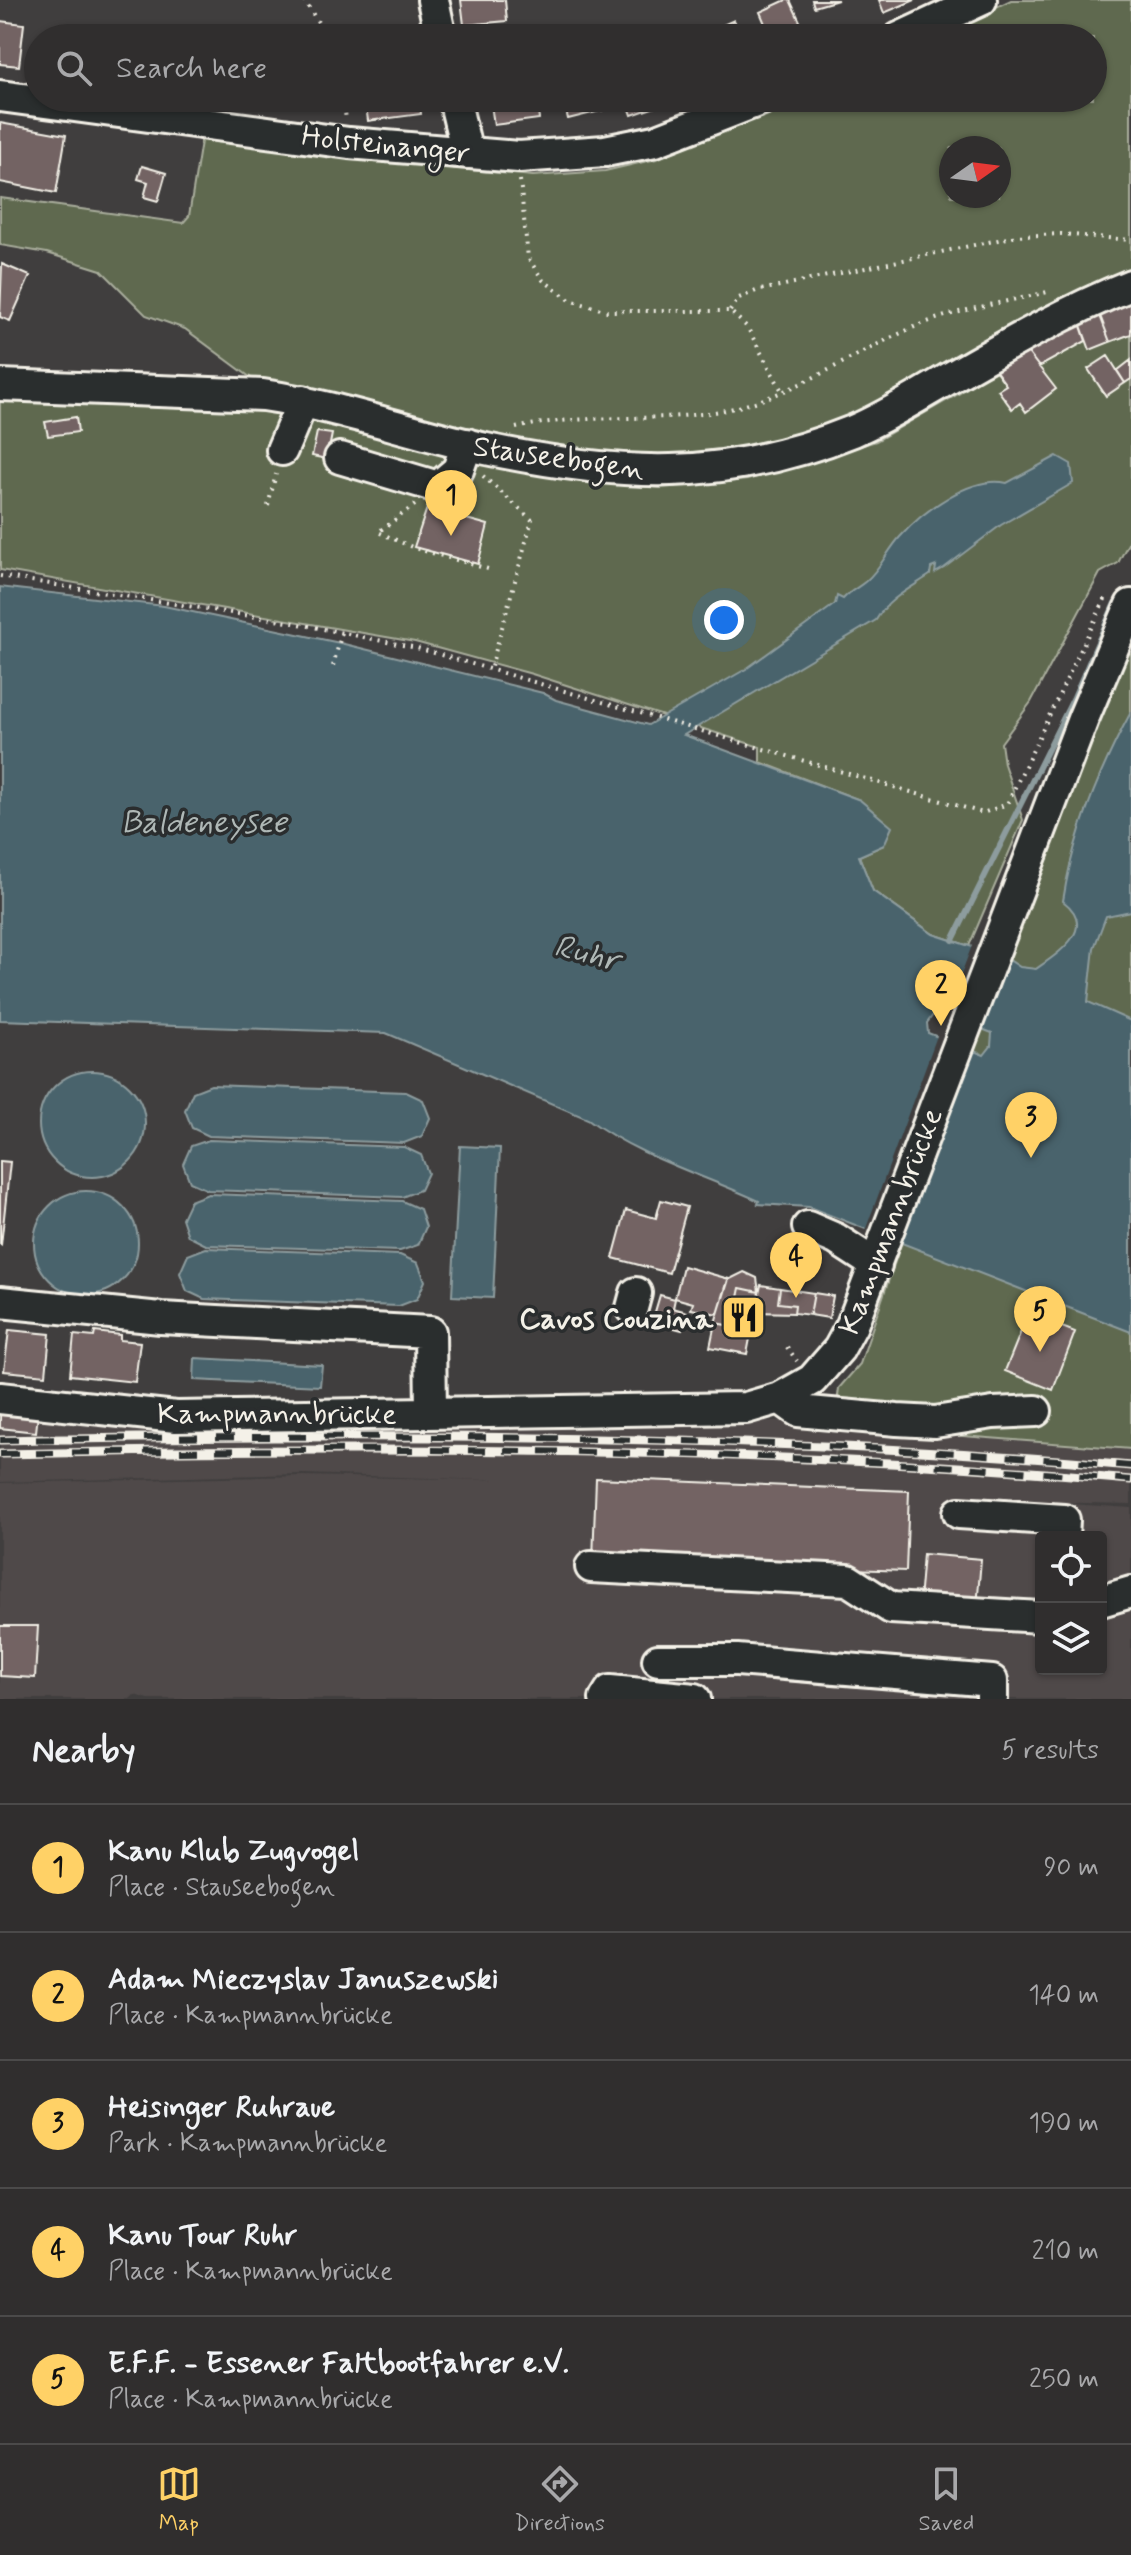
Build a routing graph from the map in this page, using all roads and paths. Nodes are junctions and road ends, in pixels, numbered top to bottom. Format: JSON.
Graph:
{"nodes":[{"id":1,"x":304,"y":0,"type":"edge"},
{"id":2,"x":433,"y":0,"type":"edge"},
{"id":3,"x":981,"y":0,"type":"edge"},
{"id":4,"x":930,"y":11,"type":"edge"},
{"id":5,"x":319,"y":24,"type":"edge"},
{"id":6,"x":438,"y":24,"type":"edge"},
{"id":7,"x":0,"y":96,"type":"edge"},
{"id":8,"x":24,"y":99,"type":"edge"},
{"id":9,"x":119,"y":112,"type":"edge"},
{"id":10,"x":457,"y":112,"type":"edge"},
{"id":11,"x":729,"y":112,"type":"edge"},
{"id":12,"x":467,"y":153,"type":"junction"},
{"id":13,"x":519,"y":157,"type":"junction"},
{"id":14,"x":1131,"y":240,"type":"edge"},
{"id":15,"x":1131,"y":285,"type":"edge"},
{"id":16,"x":1053,"y":291,"type":"dead end"},
{"id":17,"x":730,"y":311,"type":"junction"},
{"id":18,"x":0,"y":385,"type":"edge"},
{"id":19,"x":782,"y":391,"type":"junction"},
{"id":20,"x":303,"y":401,"type":"junction"},
{"id":21,"x":485,"y":441,"type":"junction"},
{"id":22,"x":282,"y":450,"type":"joint"},
{"id":23,"x":340,"y":458,"type":"dead end"},
{"id":24,"x":438,"y":487,"type":"junction"},
{"id":25,"x":268,"y":506,"type":"dead end"},
{"id":26,"x":488,"y":569,"type":"dead end"},
{"id":27,"x":0,"y":576,"type":"edge"},
{"id":28,"x":1122,"y":597,"type":"edge"},
{"id":29,"x":342,"y":632,"type":"junction"},
{"id":30,"x":333,"y":666,"type":"dead end"},
{"id":31,"x":491,"y":667,"type":"junction"},
{"id":32,"x":808,"y":1227,"type":"dead end"},
{"id":33,"x":880,"y":1251,"type":"junction"},
{"id":34,"x":0,"y":1302,"type":"edge"},
{"id":35,"x":0,"y":1398,"type":"edge"},
{"id":36,"x":780,"y":1398,"type":"junction"},
{"id":37,"x":1036,"y":1411,"type":"dead end"},
{"id":38,"x":431,"y":1412,"type":"junction"},
{"id":39,"x":959,"y":1513,"type":"dead end"},
{"id":40,"x":1063,"y":1531,"type":"edge"},
{"id":41,"x":591,"y":1567,"type":"dead end"},
{"id":42,"x":1131,"y":1592,"type":"edge"},
{"id":43,"x":1107,"y":1599,"type":"edge"},
{"id":44,"x":1035,"y":1617,"type":"edge"},
{"id":45,"x":658,"y":1660,"type":"dead end"},
{"id":46,"x":605,"y":1699,"type":"edge"},
{"id":47,"x":695,"y":1699,"type":"edge"},
{"id":48,"x":992,"y":1699,"type":"edge"}],
"edges":[{"from":1,"to":5,"type":"path"},
{"from":2,"to":6,"type":"street"},
{"from":3,"to":4,"type":"street"},
{"from":7,"to":8,"type":"street","name":"Holsteinanger"},
{"from":9,"to":12,"type":"street","name":"Holsteinanger"},
{"from":10,"to":12,"type":"street"},
{"from":11,"to":13,"type":"street","name":"Holsteinanger"},
{"from":12,"to":13,"type":"street","name":"Holsteinanger"},
{"from":13,"to":17,"type":"path"},
{"from":14,"to":17,"type":"path"},
{"from":15,"to":21,"type":"street","name":"Stauseebogen"},
{"from":16,"to":19,"type":"path"},
{"from":17,"to":19,"type":"path"},
{"from":18,"to":20,"type":"street","name":"Stauseebogen"},
{"from":19,"to":21,"type":"path"},
{"from":20,"to":21,"type":"street","name":"Stauseebogen"},
{"from":20,"to":22,"type":"street"},
{"from":21,"to":24,"type":"street"},
{"from":21,"to":31,"type":"path"},
{"from":22,"to":25,"type":"path"},
{"from":23,"to":24,"type":"street"},
{"from":24,"to":26,"type":"path"},
{"from":27,"to":29,"type":"path"},
{"from":28,"to":31,"type":"path"},
{"from":28,"to":33,"type":"street","name":"Kampmannbrücke"},
{"from":29,"to":30,"type":"path"},
{"from":29,"to":31,"type":"path"},
{"from":32,"to":33,"type":"street"},
{"from":33,"to":36,"type":"street","name":"Kampmannbrücke"},
{"from":34,"to":38,"type":"street"},
{"from":35,"to":38,"type":"street","name":"Kampmannbrücke"},
{"from":36,"to":37,"type":"street"},
{"from":36,"to":38,"type":"street","name":"Kampmannbrücke"},
{"from":39,"to":40,"type":"street"},
{"from":41,"to":44,"type":"street"},
{"from":42,"to":43,"type":"street"},
{"from":45,"to":48,"type":"street"},
{"from":46,"to":47,"type":"street"}]}
